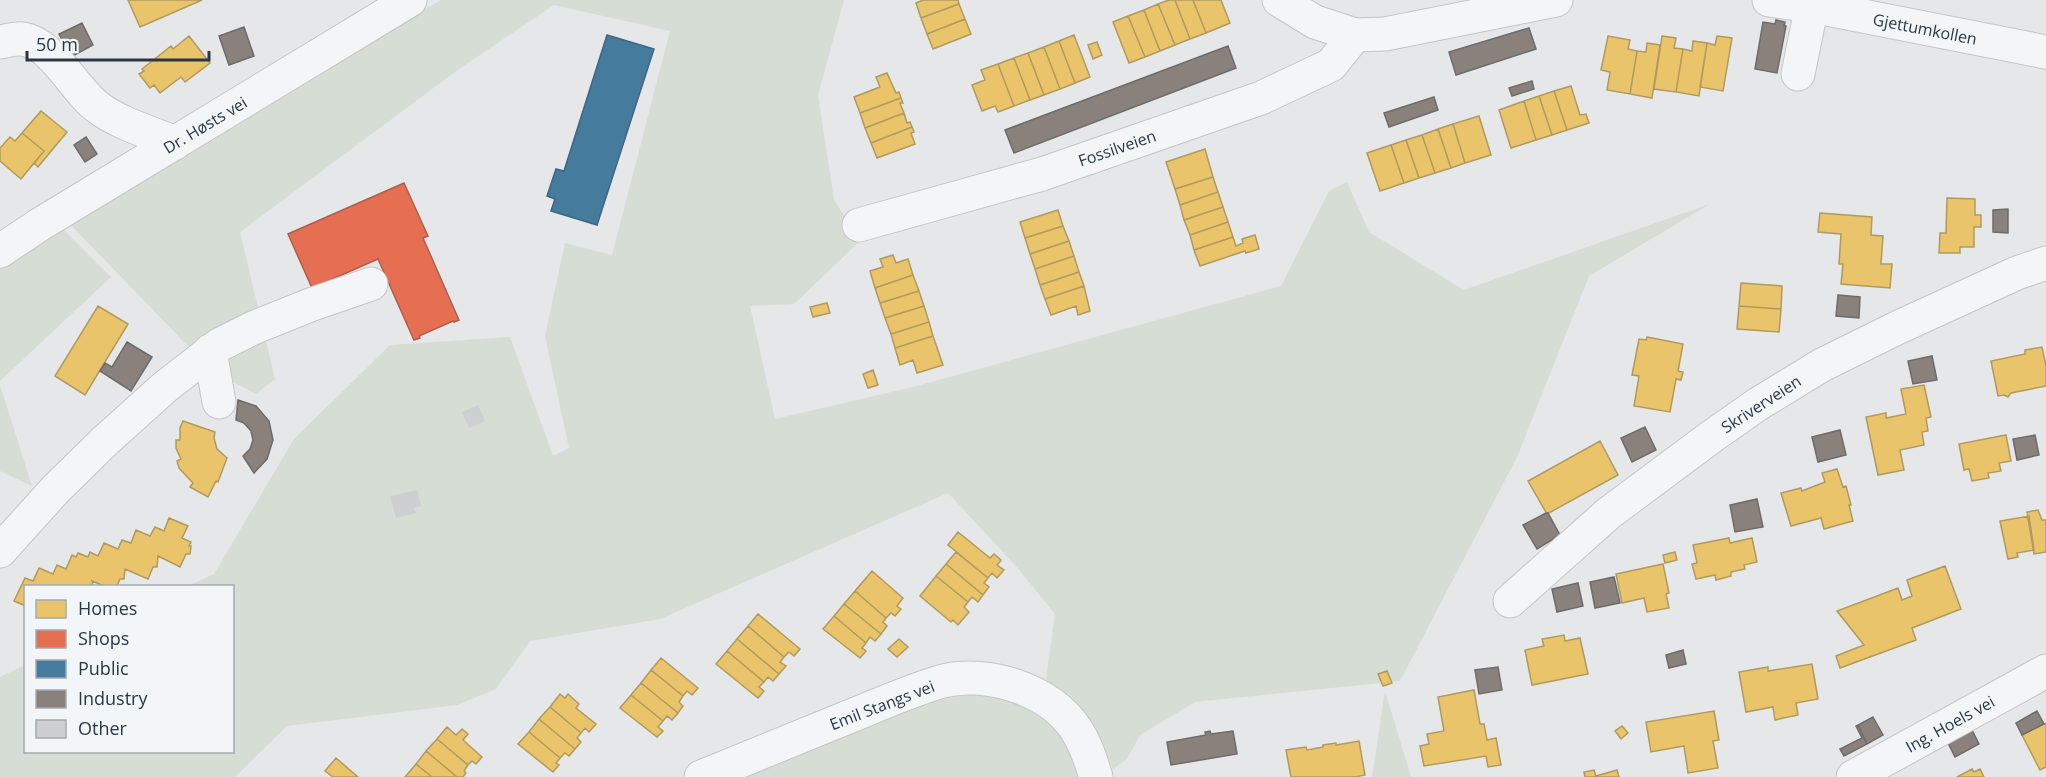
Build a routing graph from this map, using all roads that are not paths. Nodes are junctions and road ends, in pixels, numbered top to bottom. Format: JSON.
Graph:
{"nodes":[{"id":1,"x":410,"y":0,"type":"edge"},
{"id":2,"x":1279,"y":0,"type":"edge"},
{"id":3,"x":1556,"y":0,"type":"edge"},
{"id":4,"x":1768,"y":0,"type":"edge"},
{"id":5,"x":1812,"y":3,"type":"edge"},
{"id":6,"x":1355,"y":35,"type":"junction"},
{"id":7,"x":0,"y":42,"type":"edge"},
{"id":8,"x":2046,"y":52,"type":"edge"},
{"id":9,"x":1798,"y":74,"type":"dead end"},
{"id":10,"x":175,"y":143,"type":"junction"},
{"id":11,"x":860,"y":225,"type":"dead end"},
{"id":12,"x":0,"y":251,"type":"edge"},
{"id":13,"x":2046,"y":263,"type":"edge"},
{"id":14,"x":371,"y":284,"type":"dead end"},
{"id":15,"x":214,"y":348,"type":"junction"},
{"id":16,"x":219,"y":402,"type":"dead end"},
{"id":17,"x":0,"y":551,"type":"edge"},
{"id":18,"x":1510,"y":601,"type":"dead end"},
{"id":19,"x":2046,"y":671,"type":"edge"},
{"id":20,"x":700,"y":777,"type":"edge"},
{"id":21,"x":1096,"y":777,"type":"edge"},
{"id":22,"x":1853,"y":777,"type":"edge"}],
"edges":[{"from":1,"to":10,"type":"street","name":"Dr. Høsts vei"},
{"from":2,"to":6,"type":"street"},
{"from":3,"to":6,"type":"street"},
{"from":4,"to":5,"type":"street","name":"Gjettumkollen"},
{"from":5,"to":8,"type":"street","name":"Gjettumkollen"},
{"from":5,"to":9,"type":"street"},
{"from":6,"to":11,"type":"street","name":"Fossilveien"},
{"from":7,"to":10,"type":"street"},
{"from":10,"to":12,"type":"street","name":"Dr. Høsts vei"},
{"from":13,"to":18,"type":"street","name":"Skriverveien"},
{"from":14,"to":15,"type":"street"},
{"from":15,"to":16,"type":"street"},
{"from":15,"to":17,"type":"street"},
{"from":19,"to":22,"type":"street","name":"Ing. Hoels vei"},
{"from":20,"to":21,"type":"street","name":"Emil Stangs vei"}]}
